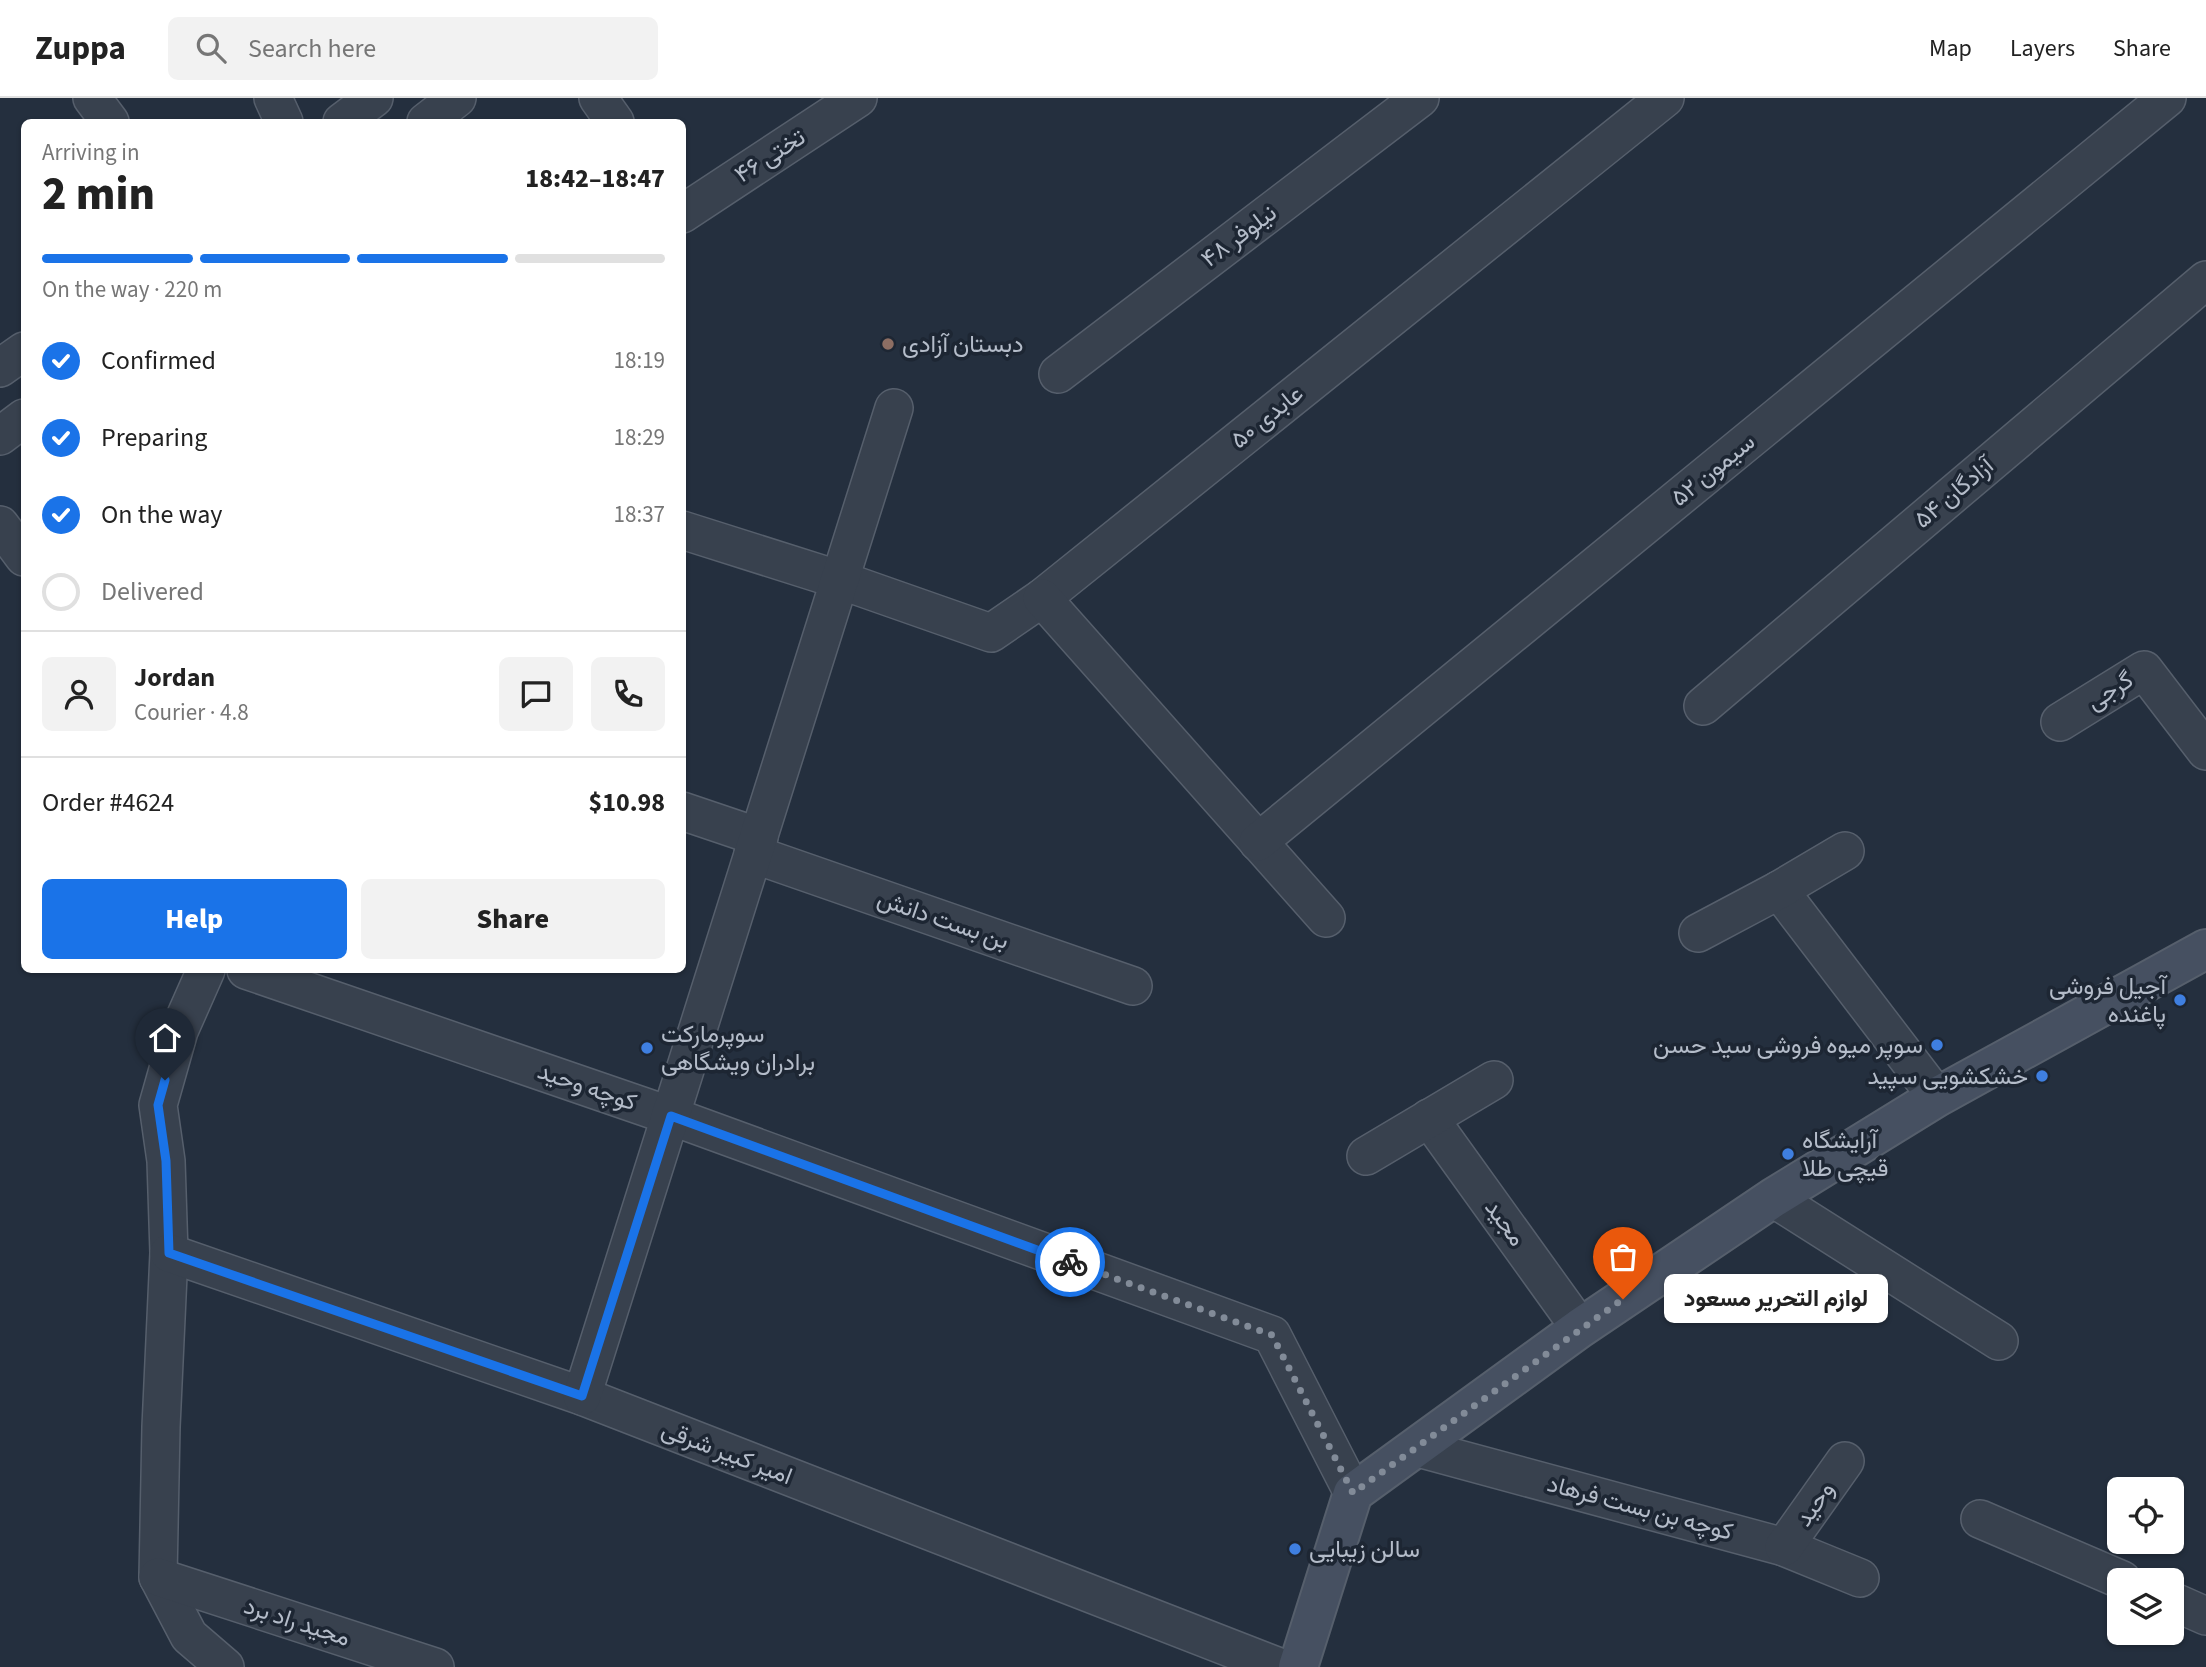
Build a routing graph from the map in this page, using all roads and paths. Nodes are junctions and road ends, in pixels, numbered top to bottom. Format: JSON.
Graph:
{"nodes":[{"id":1,"x":92,"y":98,"type":"edge"},
{"id":2,"x":273,"y":98,"type":"edge"},
{"id":3,"x":374,"y":98,"type":"edge"},
{"id":4,"x":457,"y":98,"type":"edge"},
{"id":5,"x":598,"y":98,"type":"edge"},
{"id":6,"x":858,"y":98,"type":"edge"},
{"id":7,"x":1420,"y":98,"type":"edge"},
{"id":8,"x":1665,"y":98,"type":"edge"},
{"id":9,"x":2167,"y":98,"type":"edge"},
{"id":10,"x":108,"y":119,"type":"edge"},
{"id":11,"x":283,"y":119,"type":"edge"},
{"id":12,"x":346,"y":119,"type":"edge"},
{"id":13,"x":430,"y":119,"type":"edge"},
{"id":14,"x":613,"y":119,"type":"edge"},
{"id":15,"x":686,"y":211,"type":"edge"},
{"id":16,"x":2206,"y":280,"type":"edge"},
{"id":17,"x":21,"y":353,"type":"edge"},
{"id":18,"x":0,"y":368,"type":"edge"},
{"id":19,"x":1058,"y":374,"type":"dead end"},
{"id":20,"x":894,"y":408,"type":"dead end"},
{"id":21,"x":21,"y":420,"type":"edge"},
{"id":22,"x":0,"y":436,"type":"edge"},
{"id":23,"x":0,"y":525,"type":"edge"},
{"id":24,"x":686,"y":531,"type":"edge"},
{"id":25,"x":21,"y":553,"type":"edge"},
{"id":26,"x":840,"y":580,"type":"junction"},
{"id":27,"x":1042,"y":598,"type":"junction"},
{"id":28,"x":1703,"y":706,"type":"dead end"},
{"id":29,"x":2060,"y":722,"type":"dead end"},
{"id":30,"x":2206,"y":751,"type":"edge"},
{"id":31,"x":686,"y":813,"type":"edge"},
{"id":32,"x":1258,"y":842,"type":"junction"},
{"id":33,"x":756,"y":845,"type":"junction"},
{"id":34,"x":1844,"y":851,"type":"dead end"},
{"id":35,"x":1779,"y":890,"type":"junction"},
{"id":36,"x":1326,"y":918,"type":"dead end"},
{"id":37,"x":1698,"y":933,"type":"dead end"},
{"id":38,"x":2206,"y":949,"type":"edge"},
{"id":39,"x":205,"y":973,"type":"edge"},
{"id":40,"x":255,"y":973,"type":"edge"},
{"id":41,"x":1133,"y":986,"type":"dead end"},
{"id":42,"x":1494,"y":1080,"type":"dead end"},
{"id":43,"x":1937,"y":1097,"type":"junction"},
{"id":44,"x":671,"y":1116,"type":"junction"},
{"id":45,"x":1429,"y":1118,"type":"junction"},
{"id":46,"x":1366,"y":1156,"type":"dead end"},
{"id":47,"x":1773,"y":1198,"type":"junction"},
{"id":48,"x":169,"y":1253,"type":"junction"},
{"id":49,"x":1580,"y":1328,"type":"junction"},
{"id":50,"x":1999,"y":1341,"type":"dead end"},
{"id":51,"x":582,"y":1396,"type":"junction"},
{"id":52,"x":1418,"y":1448,"type":"junction"},
{"id":53,"x":1845,"y":1461,"type":"dead end"},
{"id":54,"x":1353,"y":1493,"type":"junction"},
{"id":55,"x":1980,"y":1519,"type":"dead end"},
{"id":56,"x":1784,"y":1547,"type":"junction"},
{"id":57,"x":2107,"y":1574,"type":"edge"},
{"id":58,"x":158,"y":1577,"type":"junction"},
{"id":59,"x":1860,"y":1578,"type":"dead end"},
{"id":60,"x":2184,"y":1606,"type":"edge"},
{"id":61,"x":2206,"y":1616,"type":"edge"},
{"id":62,"x":225,"y":1667,"type":"edge"},
{"id":63,"x":435,"y":1667,"type":"edge"},
{"id":64,"x":1279,"y":1667,"type":"edge"},
{"id":65,"x":1297,"y":1667,"type":"edge"}],
"edges":[{"from":1,"to":10,"type":"street"},
{"from":2,"to":11,"type":"street"},
{"from":3,"to":12,"type":"street"},
{"from":4,"to":13,"type":"street"},
{"from":5,"to":14,"type":"street"},
{"from":6,"to":15,"type":"street","name":"تختی ۴۶"},
{"from":7,"to":19,"type":"street","name":"نیلوفر ۴۸"},
{"from":8,"to":27,"type":"street","name":"عابدی ۵۰"},
{"from":9,"to":32,"type":"street","name":"سیمون ۵۲"},
{"from":16,"to":28,"type":"street","name":"آزادگان ۵۴"},
{"from":17,"to":18,"type":"street"},
{"from":20,"to":26,"type":"street"},
{"from":21,"to":22,"type":"street"},
{"from":23,"to":25,"type":"street"},
{"from":24,"to":26,"type":"street"},
{"from":26,"to":27,"type":"street","name":"عابدی ۵۰"},
{"from":26,"to":33,"type":"street"},
{"from":27,"to":32,"type":"street"},
{"from":29,"to":30,"type":"street","name":"گرجی"},
{"from":31,"to":33,"type":"street","name":"بن بست دانش"},
{"from":32,"to":36,"type":"street"},
{"from":33,"to":41,"type":"street","name":"بن بست دانش"},
{"from":33,"to":44,"type":"street"},
{"from":34,"to":35,"type":"street"},
{"from":35,"to":37,"type":"street"},
{"from":35,"to":43,"type":"street"},
{"from":38,"to":43,"type":"street"},
{"from":39,"to":48,"type":"street"},
{"from":40,"to":44,"type":"street","name":"کوچه وحید"},
{"from":42,"to":45,"type":"street"},
{"from":43,"to":47,"type":"street"},
{"from":44,"to":51,"type":"street"},
{"from":44,"to":54,"type":"street","name":"کوچه وحید"},
{"from":45,"to":46,"type":"street"},
{"from":45,"to":49,"type":"street","name":"مجید"},
{"from":47,"to":49,"type":"street"},
{"from":47,"to":50,"type":"street"},
{"from":48,"to":51,"type":"street","name":"امیر کبیر شرقی"},
{"from":48,"to":58,"type":"street"},
{"from":49,"to":52,"type":"street"},
{"from":51,"to":64,"type":"street","name":"امیر کبیر شرقی"},
{"from":52,"to":54,"type":"street"},
{"from":52,"to":56,"type":"street","name":"کوچه بن بست فرهاد"},
{"from":53,"to":56,"type":"street","name":"وحید"},
{"from":54,"to":65,"type":"street"},
{"from":55,"to":57,"type":"street"},
{"from":56,"to":59,"type":"street","name":"کوچه بن بست فرهاد"},
{"from":58,"to":62,"type":"street"},
{"from":58,"to":63,"type":"street","name":"مجید راد برد"},
{"from":60,"to":61,"type":"street"}]}
